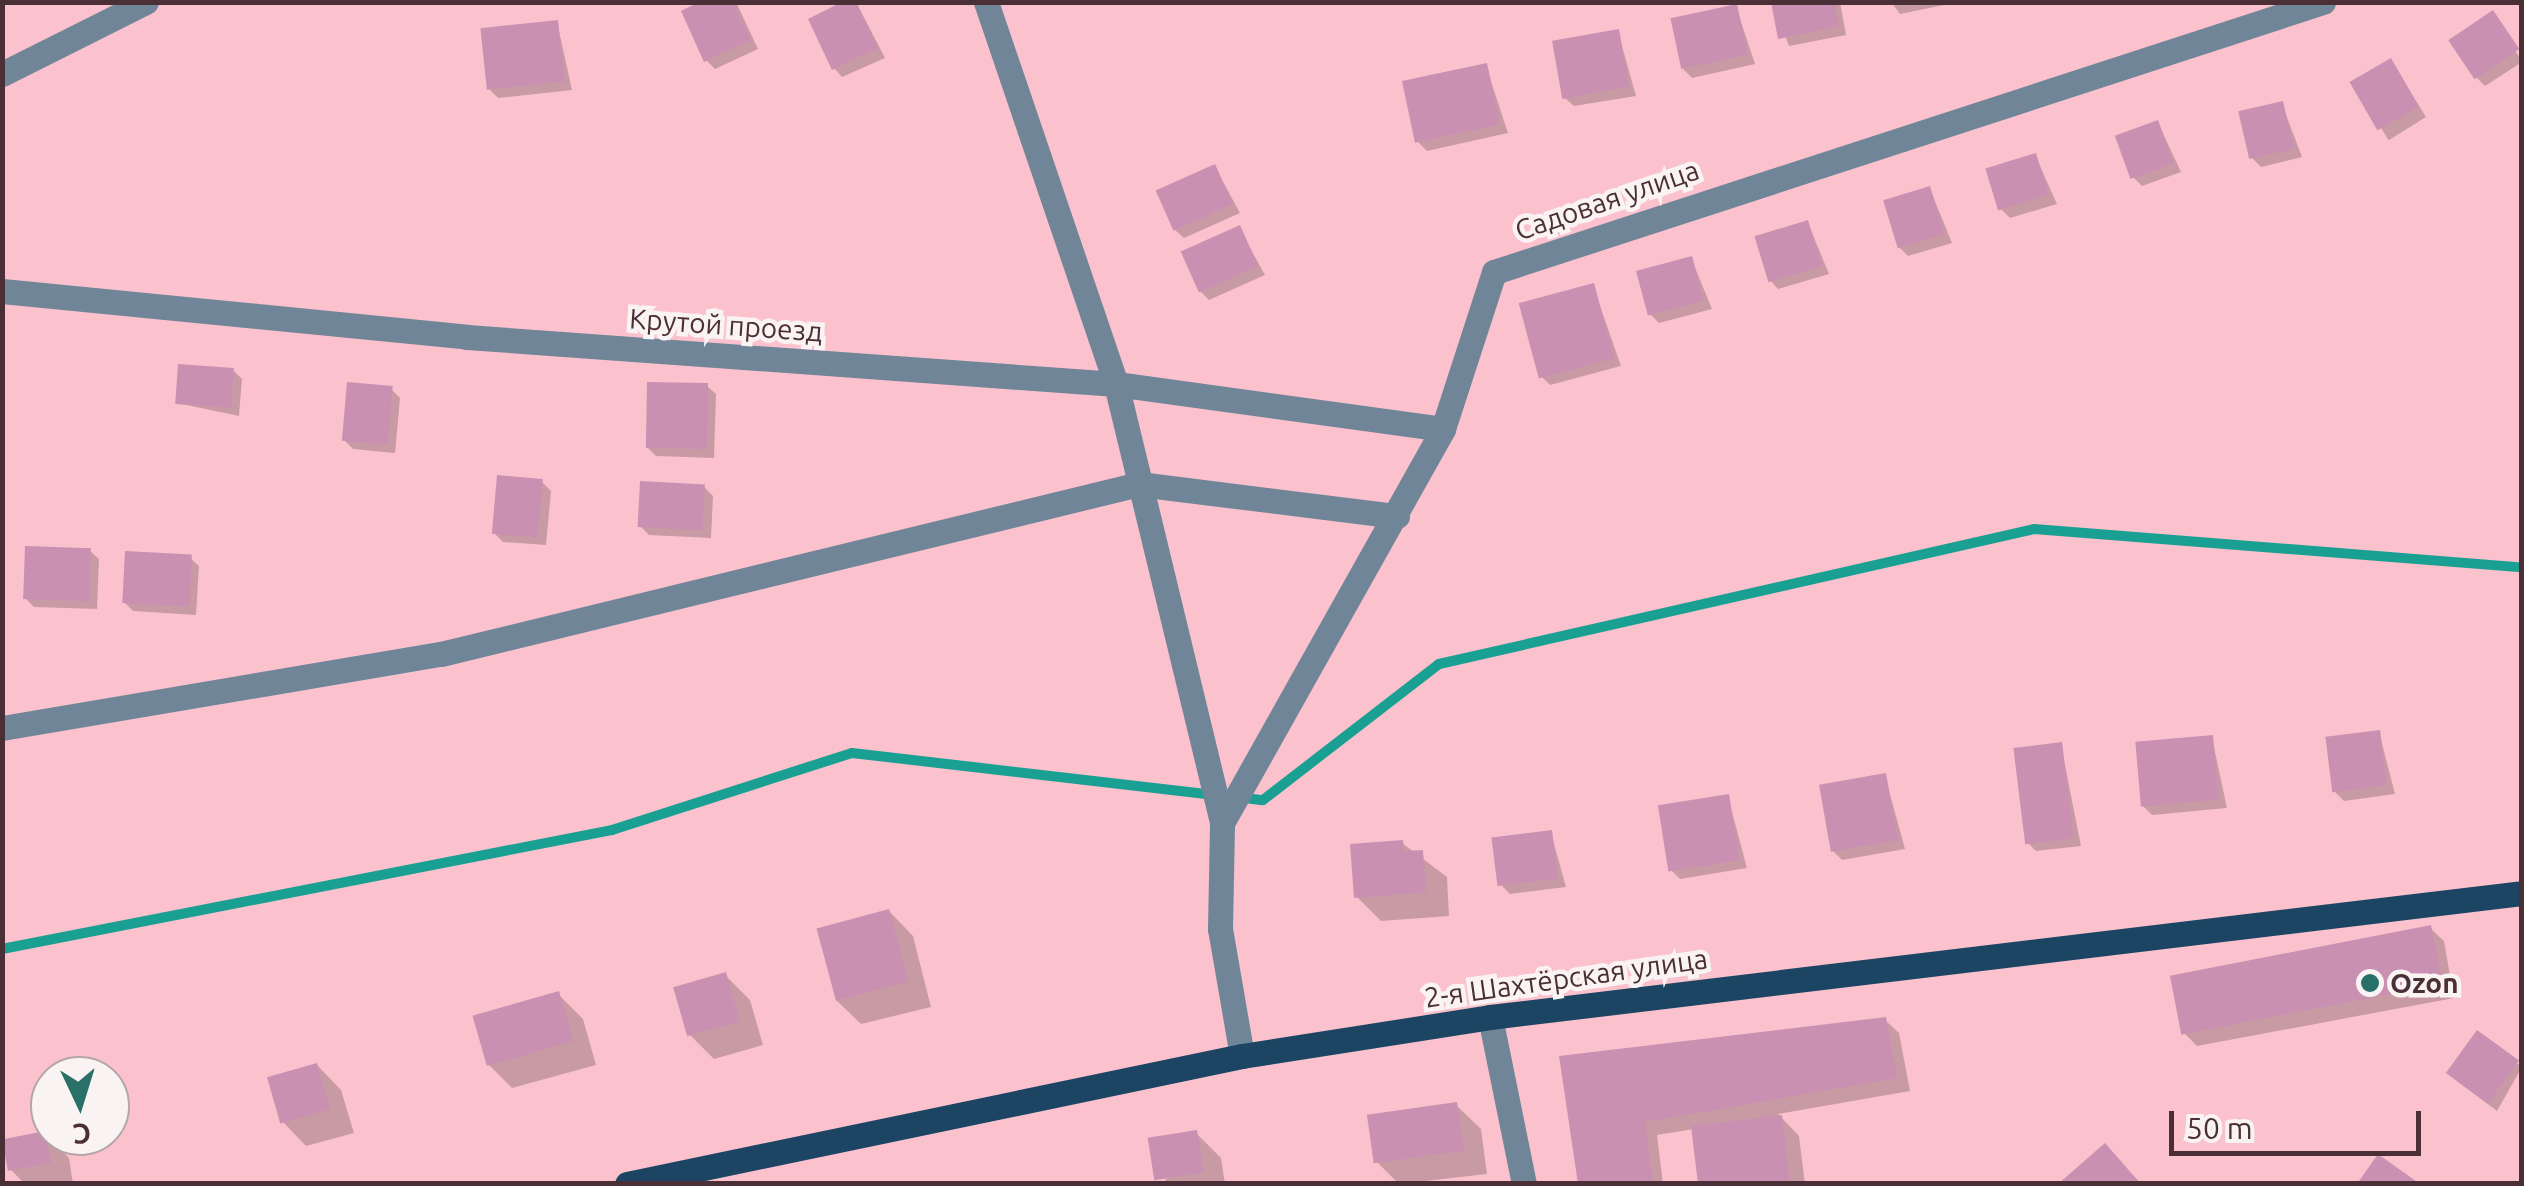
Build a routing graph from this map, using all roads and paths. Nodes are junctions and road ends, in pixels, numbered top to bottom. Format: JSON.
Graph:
{"nodes":[{"id":1,"x":146,"y":2,"type":"edge"},
{"id":2,"x":986,"y":2,"type":"edge"},
{"id":3,"x":2324,"y":2,"type":"edge"},
{"id":4,"x":2,"y":74,"type":"edge"},
{"id":5,"x":2,"y":290,"type":"edge"},
{"id":6,"x":1116,"y":384,"type":"junction"},
{"id":7,"x":1443,"y":429,"type":"junction"},
{"id":8,"x":1139,"y":484,"type":"junction"},
{"id":9,"x":1398,"y":516,"type":"junction"},
{"id":10,"x":2,"y":728,"type":"edge"},
{"id":11,"x":1222,"y":823,"type":"junction"},
{"id":12,"x":2522,"y":893,"type":"edge"},
{"id":13,"x":1490,"y":1017,"type":"junction"},
{"id":14,"x":1242,"y":1056,"type":"junction"},
{"id":15,"x":627,"y":1184,"type":"edge"},
{"id":16,"x":1524,"y":1184,"type":"edge"}],
"edges":[{"from":1,"to":4,"type":"street"},
{"from":2,"to":6,"type":"street"},
{"from":3,"to":7,"type":"street","name":"Садовая улица"},
{"from":5,"to":6,"type":"street","name":"Крутой проезд"},
{"from":6,"to":7,"type":"street","name":"Крутой проезд"},
{"from":6,"to":8,"type":"street"},
{"from":7,"to":9,"type":"street","name":"Садовая улица"},
{"from":8,"to":9,"type":"street"},
{"from":8,"to":10,"type":"street"},
{"from":8,"to":11,"type":"street"},
{"from":9,"to":11,"type":"street","name":"Садовая улица"},
{"from":11,"to":14,"type":"street","name":"Садовая улица"},
{"from":12,"to":13,"type":"main road","name":"2-я Шахтёрская улица"},
{"from":13,"to":14,"type":"main road","name":"2-я Шахтёрская улица"},
{"from":13,"to":16,"type":"street"},
{"from":14,"to":15,"type":"main road","name":"2-я Шахтёрская улица"}]}
